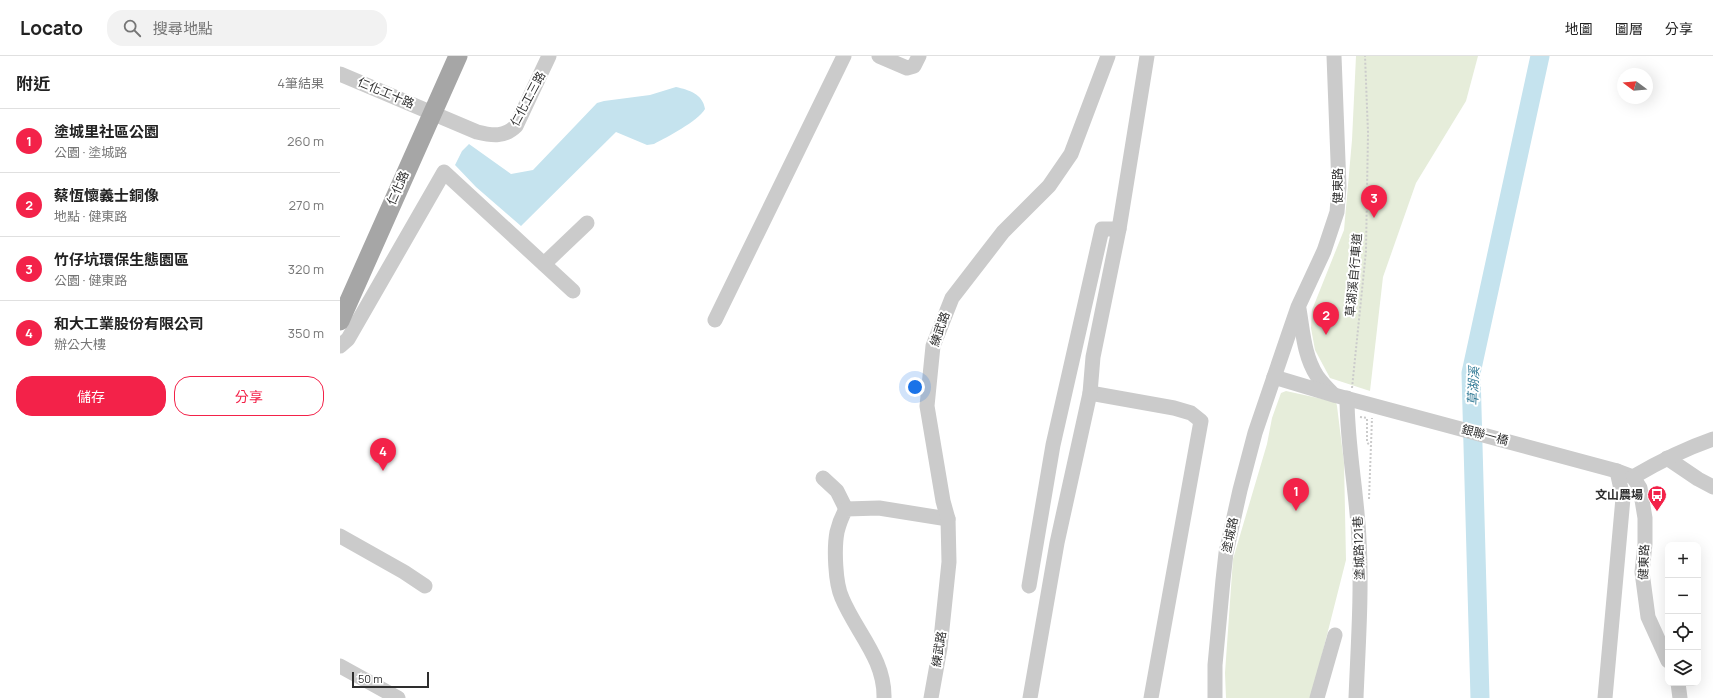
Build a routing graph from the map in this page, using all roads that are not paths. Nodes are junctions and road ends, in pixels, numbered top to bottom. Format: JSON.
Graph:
{"nodes":[{"id":1,"x":458,"y":56,"type":"edge"},
{"id":2,"x":549,"y":56,"type":"edge"},
{"id":3,"x":844,"y":56,"type":"edge"},
{"id":4,"x":879,"y":56,"type":"edge"},
{"id":5,"x":919,"y":56,"type":"edge"},
{"id":6,"x":1108,"y":56,"type":"edge"},
{"id":7,"x":1147,"y":56,"type":"edge"},
{"id":8,"x":1334,"y":56,"type":"edge"},
{"id":9,"x":340,"y":74,"type":"edge"},
{"id":10,"x":432,"y":112,"type":"junction"},
{"id":11,"x":587,"y":223,"type":"dead end"},
{"id":12,"x":1119,"y":229,"type":"junction"},
{"id":13,"x":544,"y":264,"type":"junction"},
{"id":14,"x":573,"y":291,"type":"dead end"},
{"id":15,"x":1298,"y":307,"type":"junction"},
{"id":16,"x":715,"y":320,"type":"dead end"},
{"id":17,"x":340,"y":321,"type":"edge"},
{"id":18,"x":340,"y":346,"type":"edge"},
{"id":19,"x":1274,"y":377,"type":"junction"},
{"id":20,"x":1090,"y":393,"type":"junction"},
{"id":21,"x":1346,"y":398,"type":"junction"},
{"id":22,"x":1713,"y":439,"type":"edge"},
{"id":23,"x":1667,"y":458,"type":"junction"},
{"id":24,"x":1617,"y":471,"type":"junction"},
{"id":25,"x":1633,"y":477,"type":"junction"},
{"id":26,"x":823,"y":478,"type":"dead end"},
{"id":27,"x":1713,"y":487,"type":"edge"},
{"id":28,"x":846,"y":509,"type":"junction"},
{"id":29,"x":948,"y":519,"type":"junction"},
{"id":30,"x":341,"y":537,"type":"edge"},
{"id":31,"x":425,"y":586,"type":"dead end"},
{"id":32,"x":1029,"y":586,"type":"dead end"},
{"id":33,"x":1335,"y":635,"type":"dead end"},
{"id":34,"x":1665,"y":654,"type":"edge"},
{"id":35,"x":340,"y":666,"type":"edge"},
{"id":36,"x":1678,"y":686,"type":"edge"},
{"id":37,"x":398,"y":698,"type":"edge"},
{"id":38,"x":884,"y":698,"type":"edge"},
{"id":39,"x":931,"y":698,"type":"edge"},
{"id":40,"x":1030,"y":698,"type":"edge"},
{"id":41,"x":1151,"y":698,"type":"edge"},
{"id":42,"x":1215,"y":698,"type":"edge"},
{"id":43,"x":1317,"y":698,"type":"edge"},
{"id":44,"x":1356,"y":698,"type":"edge"},
{"id":45,"x":1606,"y":698,"type":"edge"},
{"id":46,"x":1680,"y":698,"type":"edge"}],
"edges":[{"from":1,"to":10,"type":"main road","name":"仁化路"},
{"from":2,"to":10,"type":"street","name":"仁化工三路"},
{"from":3,"to":16,"type":"street"},
{"from":4,"to":5,"type":"street"},
{"from":6,"to":29,"type":"street","name":"練武路"},
{"from":7,"to":12,"type":"street"},
{"from":8,"to":15,"type":"street","name":"健東路"},
{"from":9,"to":10,"type":"street","name":"仁化工十路"},
{"from":10,"to":17,"type":"main road","name":"仁化路"},
{"from":11,"to":13,"type":"street"},
{"from":12,"to":20,"type":"street"},
{"from":12,"to":32,"type":"street"},
{"from":13,"to":14,"type":"street"},
{"from":13,"to":18,"type":"street"},
{"from":15,"to":19,"type":"street","name":"健東路"},
{"from":15,"to":21,"type":"street"},
{"from":19,"to":21,"type":"street"},
{"from":19,"to":42,"type":"street","name":"塗城路"},
{"from":20,"to":40,"type":"street"},
{"from":20,"to":41,"type":"street"},
{"from":21,"to":24,"type":"street","name":"銀聯一橋"},
{"from":21,"to":44,"type":"street","name":"塗城路121巷"},
{"from":22,"to":23,"type":"street"},
{"from":23,"to":25,"type":"street"},
{"from":23,"to":27,"type":"street"},
{"from":24,"to":25,"type":"street"},
{"from":24,"to":45,"type":"street"},
{"from":25,"to":34,"type":"street","name":"健東路"},
{"from":26,"to":28,"type":"street"},
{"from":28,"to":29,"type":"street"},
{"from":28,"to":38,"type":"street"},
{"from":29,"to":39,"type":"street","name":"練武路"},
{"from":30,"to":31,"type":"street"},
{"from":33,"to":43,"type":"street"},
{"from":35,"to":37,"type":"street"},
{"from":36,"to":46,"type":"street"}]}
